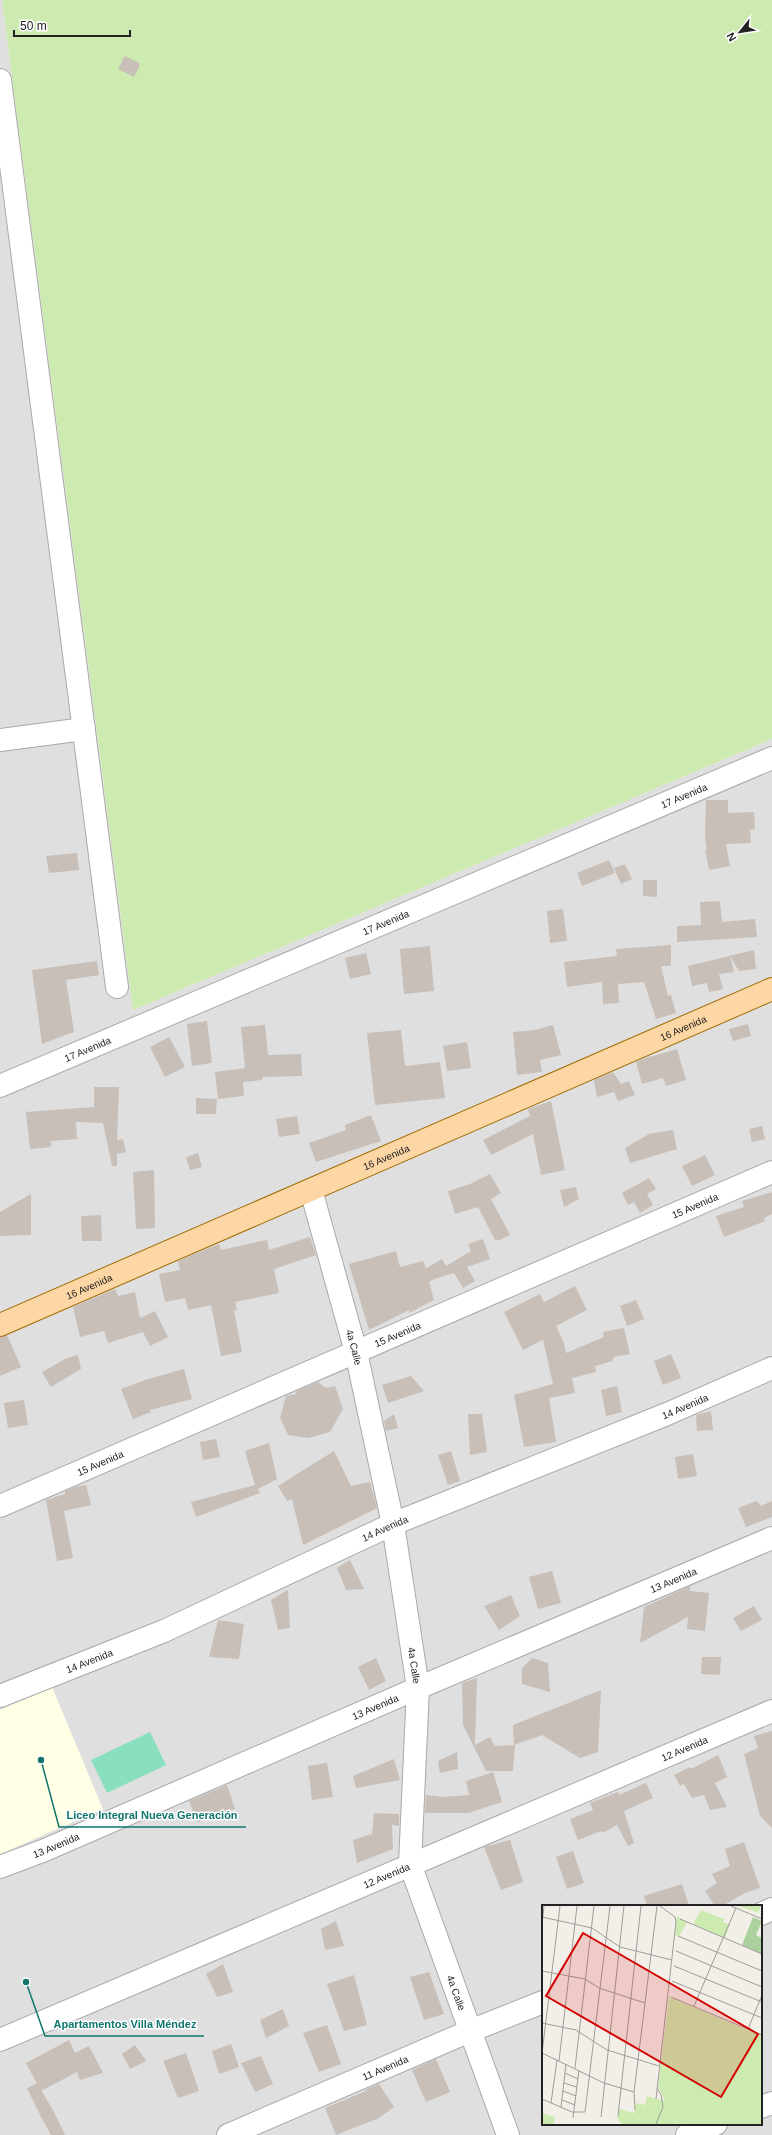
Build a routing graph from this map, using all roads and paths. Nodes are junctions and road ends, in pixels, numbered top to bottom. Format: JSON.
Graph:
{"nodes":[{"id":1,"x":0,"y":80,"type":"edge"},
{"id":2,"x":3,"y":123,"type":"edge"},
{"id":3,"x":84,"y":729,"type":"junction"},
{"id":4,"x":0,"y":740,"type":"edge"},
{"id":5,"x":772,"y":758,"type":"edge"},
{"id":6,"x":117,"y":987,"type":"dead end"},
{"id":7,"x":772,"y":989,"type":"edge"},
{"id":8,"x":0,"y":1086,"type":"edge"},
{"id":9,"x":772,"y":1172,"type":"edge"},
{"id":10,"x":311,"y":1190,"type":"junction"},
{"id":11,"x":0,"y":1325,"type":"edge"},
{"id":12,"x":356,"y":1352,"type":"junction"},
{"id":13,"x":772,"y":1368,"type":"edge"},
{"id":14,"x":0,"y":1506,"type":"edge"},
{"id":15,"x":393,"y":1524,"type":"junction"},
{"id":16,"x":772,"y":1538,"type":"edge"},
{"id":17,"x":418,"y":1688,"type":"junction"},
{"id":18,"x":0,"y":1696,"type":"edge"},
{"id":19,"x":772,"y":1711,"type":"edge"},
{"id":20,"x":410,"y":1864,"type":"junction"},
{"id":21,"x":0,"y":1867,"type":"edge"},
{"id":22,"x":772,"y":1909,"type":"edge"},
{"id":23,"x":762,"y":1914,"type":"edge"},
{"id":24,"x":542,"y":2002,"type":"edge"},
{"id":25,"x":470,"y":2031,"type":"junction"},
{"id":26,"x":0,"y":2040,"type":"edge"},
{"id":27,"x":772,"y":2103,"type":"edge"},
{"id":28,"x":762,"y":2107,"type":"edge"},
{"id":29,"x":713,"y":2125,"type":"edge"},
{"id":30,"x":228,"y":2135,"type":"edge"},
{"id":31,"x":508,"y":2135,"type":"edge"},
{"id":32,"x":687,"y":2135,"type":"edge"}],
"edges":[{"from":1,"to":2,"type":"street"},
{"from":2,"to":3,"type":"street"},
{"from":3,"to":4,"type":"street"},
{"from":3,"to":6,"type":"street"},
{"from":5,"to":8,"type":"street","name":"17 Avenida"},
{"from":7,"to":10,"type":"main road","name":"16 Avenida"},
{"from":9,"to":12,"type":"street","name":"15 Avenida"},
{"from":10,"to":11,"type":"main road","name":"16 Avenida"},
{"from":10,"to":12,"type":"street","name":"4a Calle"},
{"from":12,"to":14,"type":"street","name":"15 Avenida"},
{"from":12,"to":15,"type":"street","name":"4a Calle"},
{"from":13,"to":15,"type":"street","name":"14 Avenida"},
{"from":15,"to":17,"type":"street","name":"4a Calle"},
{"from":15,"to":18,"type":"street","name":"14 Avenida"},
{"from":16,"to":17,"type":"street","name":"13 Avenida"},
{"from":17,"to":20,"type":"street","name":"4a Calle"},
{"from":17,"to":21,"type":"street","name":"13 Avenida"},
{"from":19,"to":20,"type":"street","name":"12 Avenida"},
{"from":20,"to":25,"type":"street","name":"4a Calle"},
{"from":20,"to":26,"type":"street","name":"12 Avenida"},
{"from":22,"to":23,"type":"street"},
{"from":24,"to":25,"type":"street","name":"11 Avenida"},
{"from":25,"to":30,"type":"street","name":"11 Avenida"},
{"from":25,"to":31,"type":"street","name":"4a Calle"},
{"from":27,"to":28,"type":"street"},
{"from":29,"to":32,"type":"street"}]}
